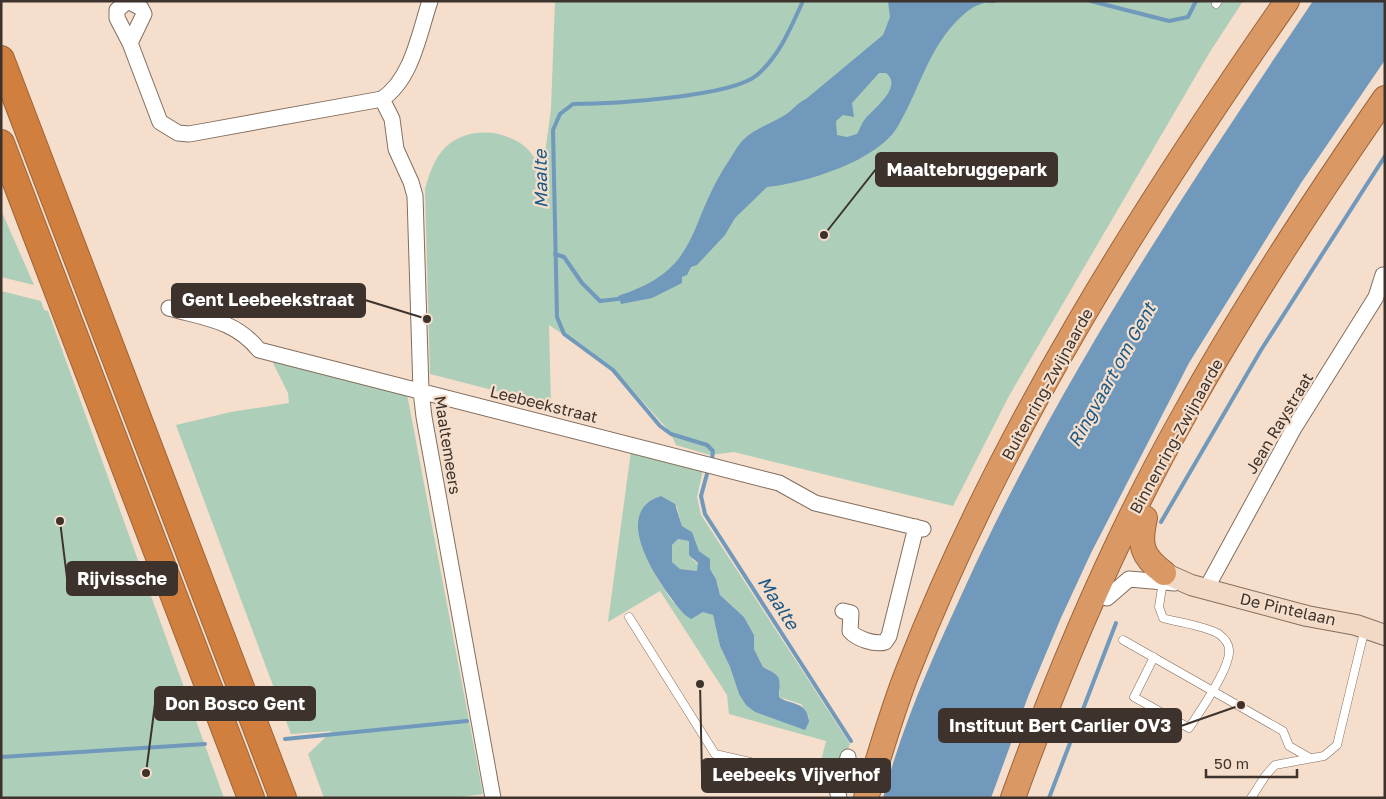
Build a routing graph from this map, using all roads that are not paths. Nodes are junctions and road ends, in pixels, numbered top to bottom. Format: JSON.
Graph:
{"nodes":[{"id":1,"x":430,"y":1,"type":"edge"},
{"id":2,"x":1269,"y":1,"type":"edge"},
{"id":3,"x":1287,"y":1,"type":"edge"},
{"id":4,"x":130,"y":43,"type":"dead end"},
{"id":5,"x":1,"y":58,"type":"edge"},
{"id":6,"x":1385,"y":98,"type":"edge"},
{"id":7,"x":382,"y":99,"type":"junction"},
{"id":8,"x":1209,"y":114,"type":"junction"},
{"id":9,"x":1,"y":143,"type":"edge"},
{"id":10,"x":1383,"y":275,"type":"dead end"},
{"id":11,"x":169,"y":308,"type":"dead end"},
{"id":12,"x":421,"y":391,"type":"junction"},
{"id":13,"x":1182,"y":418,"type":"junction"},
{"id":14,"x":1146,"y":518,"type":"junction"},
{"id":15,"x":1163,"y":577,"type":"junction"},
{"id":16,"x":1198,"y":587,"type":"junction"},
{"id":17,"x":1107,"y":598,"type":"junction"},
{"id":18,"x":843,"y":611,"type":"dead end"},
{"id":19,"x":628,"y":617,"type":"dead end"},
{"id":20,"x":1365,"y":627,"type":"junction"},
{"id":21,"x":1385,"y":636,"type":"edge"},
{"id":22,"x":1124,"y":640,"type":"dead end"},
{"id":23,"x":1154,"y":657,"type":"junction"},
{"id":24,"x":1213,"y":691,"type":"junction"},
{"id":25,"x":848,"y":757,"type":"dead end"},
{"id":26,"x":1310,"y":758,"type":"junction"},
{"id":27,"x":835,"y":781,"type":"junction"},
{"id":28,"x":251,"y":798,"type":"edge"},
{"id":29,"x":283,"y":798,"type":"edge"},
{"id":30,"x":492,"y":798,"type":"edge"},
{"id":31,"x":839,"y":798,"type":"edge"},
{"id":32,"x":866,"y":798,"type":"edge"},
{"id":33,"x":1013,"y":798,"type":"edge"},
{"id":34,"x":1027,"y":798,"type":"edge"},
{"id":35,"x":1251,"y":798,"type":"edge"}],
"edges":[{"from":1,"to":7,"type":"street"},
{"from":2,"to":8,"type":"highway"},
{"from":3,"to":8,"type":"highway","name":"Buitenring-Zwijnaarde"},
{"from":4,"to":7,"type":"street"},
{"from":5,"to":29,"type":"highway"},
{"from":6,"to":13,"type":"highway","name":"Binnenring-Zwijnaarde"},
{"from":7,"to":12,"type":"street","name":"Maaltemeers"},
{"from":8,"to":32,"type":"highway","name":"Buitenring-Zwijnaarde"},
{"from":9,"to":28,"type":"highway"},
{"from":10,"to":16,"type":"street","name":"Jean Raystraat"},
{"from":11,"to":12,"type":"street","name":"Leebeekstraat"},
{"from":12,"to":18,"type":"street","name":"Leebeekstraat"},
{"from":12,"to":30,"type":"street","name":"Maaltemeers"},
{"from":13,"to":14,"type":"highway"},
{"from":13,"to":33,"type":"highway","name":"Binnenring-Zwijnaarde"},
{"from":14,"to":15,"type":"highway"},
{"from":14,"to":17,"type":"highway"},
{"from":15,"to":16,"type":"main road","name":"De Pintelaan"},
{"from":15,"to":17,"type":"street"},
{"from":15,"to":24,"type":"lane"},
{"from":16,"to":20,"type":"main road","name":"De Pintelaan"},
{"from":17,"to":34,"type":"highway"},
{"from":19,"to":27,"type":"lane"},
{"from":20,"to":21,"type":"main road","name":"De Pintelaan"},
{"from":20,"to":26,"type":"lane"},
{"from":22,"to":23,"type":"lane"},
{"from":23,"to":24,"type":"lane"},
{"from":23,"to":24,"type":"lane"},
{"from":24,"to":26,"type":"lane"},
{"from":25,"to":27,"type":"street"},
{"from":26,"to":35,"type":"lane"},
{"from":27,"to":31,"type":"street"}]}
